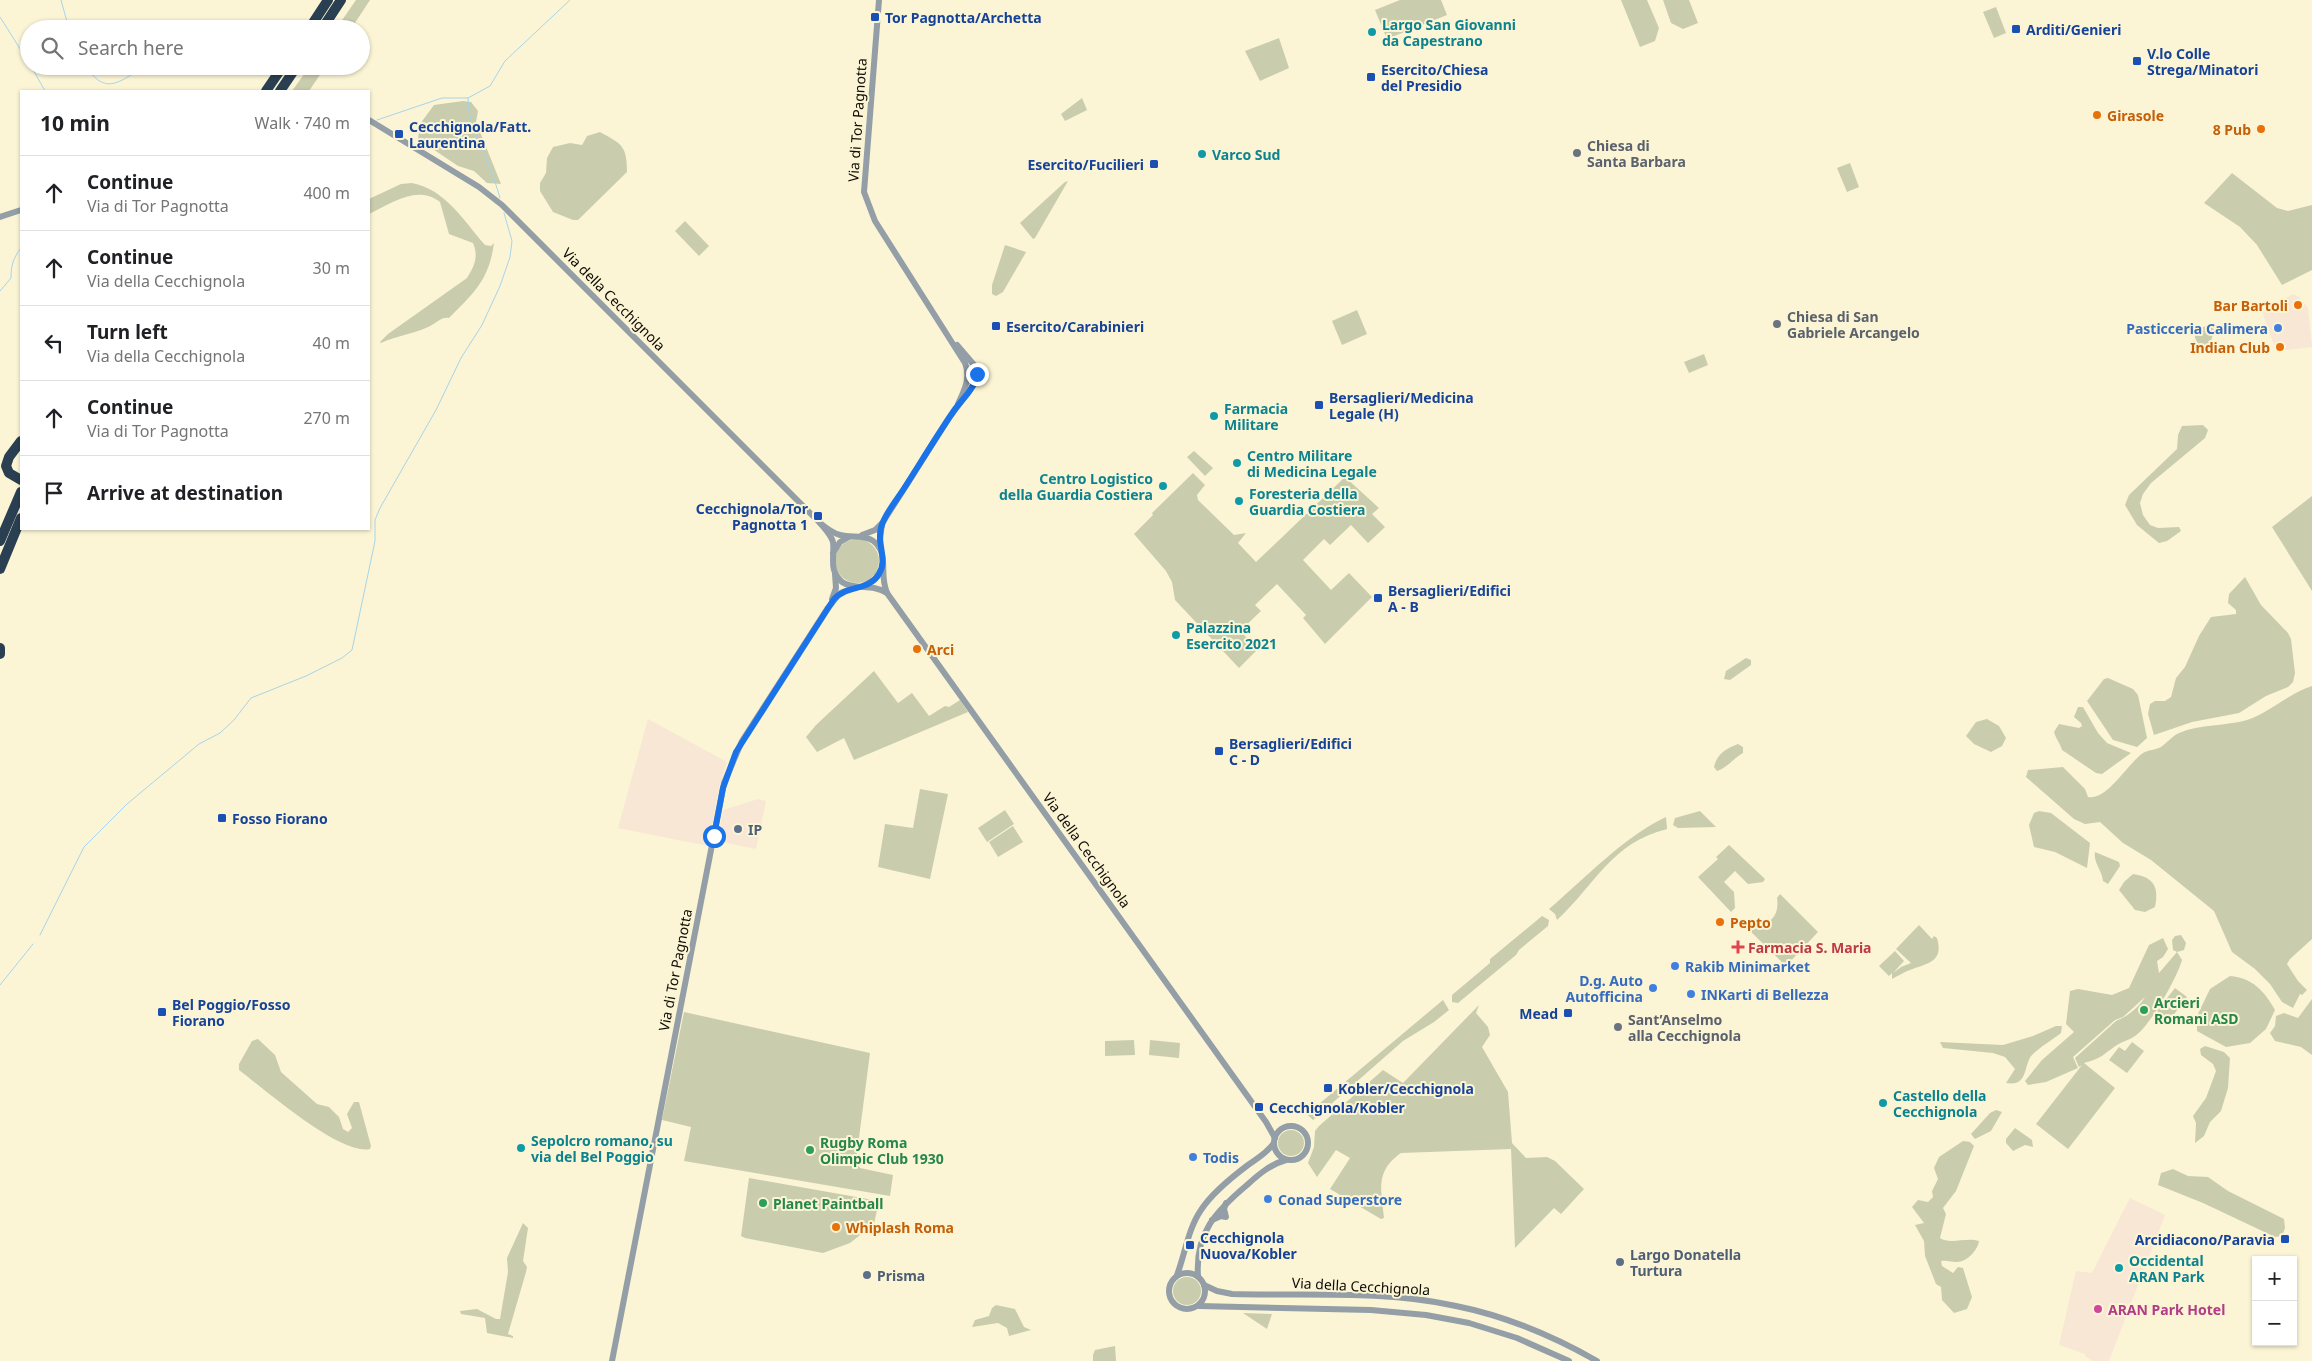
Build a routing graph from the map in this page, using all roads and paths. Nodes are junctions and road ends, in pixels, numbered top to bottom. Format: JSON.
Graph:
{"nodes":[{"id":1,"x":328,"y":0,"type":"edge"},
{"id":2,"x":342,"y":0,"type":"edge"},
{"id":3,"x":879,"y":0,"type":"edge"},
{"id":4,"x":315,"y":20,"type":"edge"},
{"id":5,"x":328,"y":20,"type":"edge"},
{"id":6,"x":277,"y":75,"type":"edge"},
{"id":7,"x":291,"y":75,"type":"edge"},
{"id":8,"x":267,"y":90,"type":"edge"},
{"id":9,"x":281,"y":90,"type":"edge"},
{"id":10,"x":370,"y":121,"type":"edge"},
{"id":11,"x":20,"y":210,"type":"edge"},
{"id":12,"x":0,"y":217,"type":"edge"},
{"id":13,"x":20,"y":443,"type":"edge"},
{"id":14,"x":18,"y":478,"type":"edge"},
{"id":15,"x":20,"y":494,"type":"edge"},
{"id":16,"x":20,"y":520,"type":"edge"},
{"id":17,"x":882,"y":522,"type":"junction"},
{"id":18,"x":820,"y":523,"type":"junction"},
{"id":19,"x":851,"y":536,"type":"junction"},
{"id":20,"x":861,"y":536,"type":"junction"},
{"id":21,"x":0,"y":541,"type":"edge"},
{"id":22,"x":879,"y":547,"type":"junction"},
{"id":23,"x":833,"y":554,"type":"junction"},
{"id":24,"x":0,"y":569,"type":"edge"},
{"id":25,"x":882,"y":569,"type":"junction"},
{"id":26,"x":835,"y":573,"type":"junction"},
{"id":27,"x":865,"y":586,"type":"junction"},
{"id":28,"x":857,"y":587,"type":"junction"},
{"id":29,"x":887,"y":593,"type":"junction"},
{"id":30,"x":827,"y":608,"type":"junction"},
{"id":31,"x":0,"y":648,"type":"edge"},
{"id":32,"x":0,"y":654,"type":"edge"},
{"id":33,"x":1266,"y":1122,"type":"junction"},
{"id":34,"x":1283,"y":1127,"type":"junction"},
{"id":35,"x":1275,"y":1140,"type":"junction"},
{"id":36,"x":1286,"y":1160,"type":"junction"},
{"id":37,"x":1227,"y":1202,"type":"junction"},
{"id":38,"x":1209,"y":1224,"type":"junction"},
{"id":39,"x":1177,"y":1275,"type":"junction"},
{"id":40,"x":1198,"y":1276,"type":"junction"},
{"id":41,"x":1204,"y":1285,"type":"junction"},
{"id":42,"x":1199,"y":1306,"type":"junction"},
{"id":43,"x":612,"y":1361,"type":"edge"},
{"id":44,"x":1569,"y":1361,"type":"edge"},
{"id":45,"x":1597,"y":1361,"type":"edge"}],
"edges":[{"from":1,"to":4,"type":"highway"},
{"from":2,"to":5,"type":"highway"},
{"from":3,"to":17,"type":"street","name":"Via di Tor Pagnotta"},
{"from":6,"to":8,"type":"highway"},
{"from":7,"to":9,"type":"highway"},
{"from":10,"to":18,"type":"street","name":"Via della Cecchignola"},
{"from":11,"to":12,"type":"street"},
{"from":13,"to":14,"type":"highway"},
{"from":15,"to":21,"type":"highway"},
{"from":16,"to":24,"type":"highway"},
{"from":17,"to":20,"type":"street","name":"Via di Tor Pagnotta"},
{"from":17,"to":22,"type":"street","name":"Via di Tor Pagnotta"},
{"from":18,"to":19,"type":"street","name":"Via della Cecchignola"},
{"from":18,"to":23,"type":"street","name":"Via della Cecchignola"},
{"from":19,"to":20,"type":"street","name":"Via della Cecchignola"},
{"from":19,"to":23,"type":"street"},
{"from":20,"to":22,"type":"street"},
{"from":22,"to":25,"type":"street","name":"Via della Cecchignola"},
{"from":23,"to":26,"type":"street","name":"Via della Cecchignola"},
{"from":25,"to":27,"type":"street"},
{"from":25,"to":29,"type":"street","name":"Via della Cecchignola"},
{"from":26,"to":28,"type":"street"},
{"from":26,"to":30,"type":"street","name":"Via di Tor Pagnotta"},
{"from":27,"to":28,"type":"street"},
{"from":27,"to":29,"type":"street"},
{"from":28,"to":30,"type":"street","name":"Via di Tor Pagnotta"},
{"from":29,"to":33,"type":"street","name":"Via della Cecchignola"},
{"from":30,"to":43,"type":"street","name":"Via di Tor Pagnotta"},
{"from":31,"to":32,"type":"highway"},
{"from":33,"to":34,"type":"street"},
{"from":33,"to":35,"type":"street","name":"Via della Cecchignola"},
{"from":34,"to":35,"type":"street"},
{"from":34,"to":36,"type":"street"},
{"from":35,"to":36,"type":"street"},
{"from":35,"to":39,"type":"street"},
{"from":36,"to":37,"type":"street"},
{"from":37,"to":38,"type":"street"},
{"from":37,"to":38,"type":"street"},
{"from":38,"to":40,"type":"street"},
{"from":39,"to":40,"type":"street"},
{"from":39,"to":42,"type":"street"},
{"from":40,"to":41,"type":"street"},
{"from":41,"to":42,"type":"street"},
{"from":41,"to":45,"type":"street","name":"Via della Cecchignola"},
{"from":42,"to":44,"type":"street","name":"Via della Cecchignola"}]}
